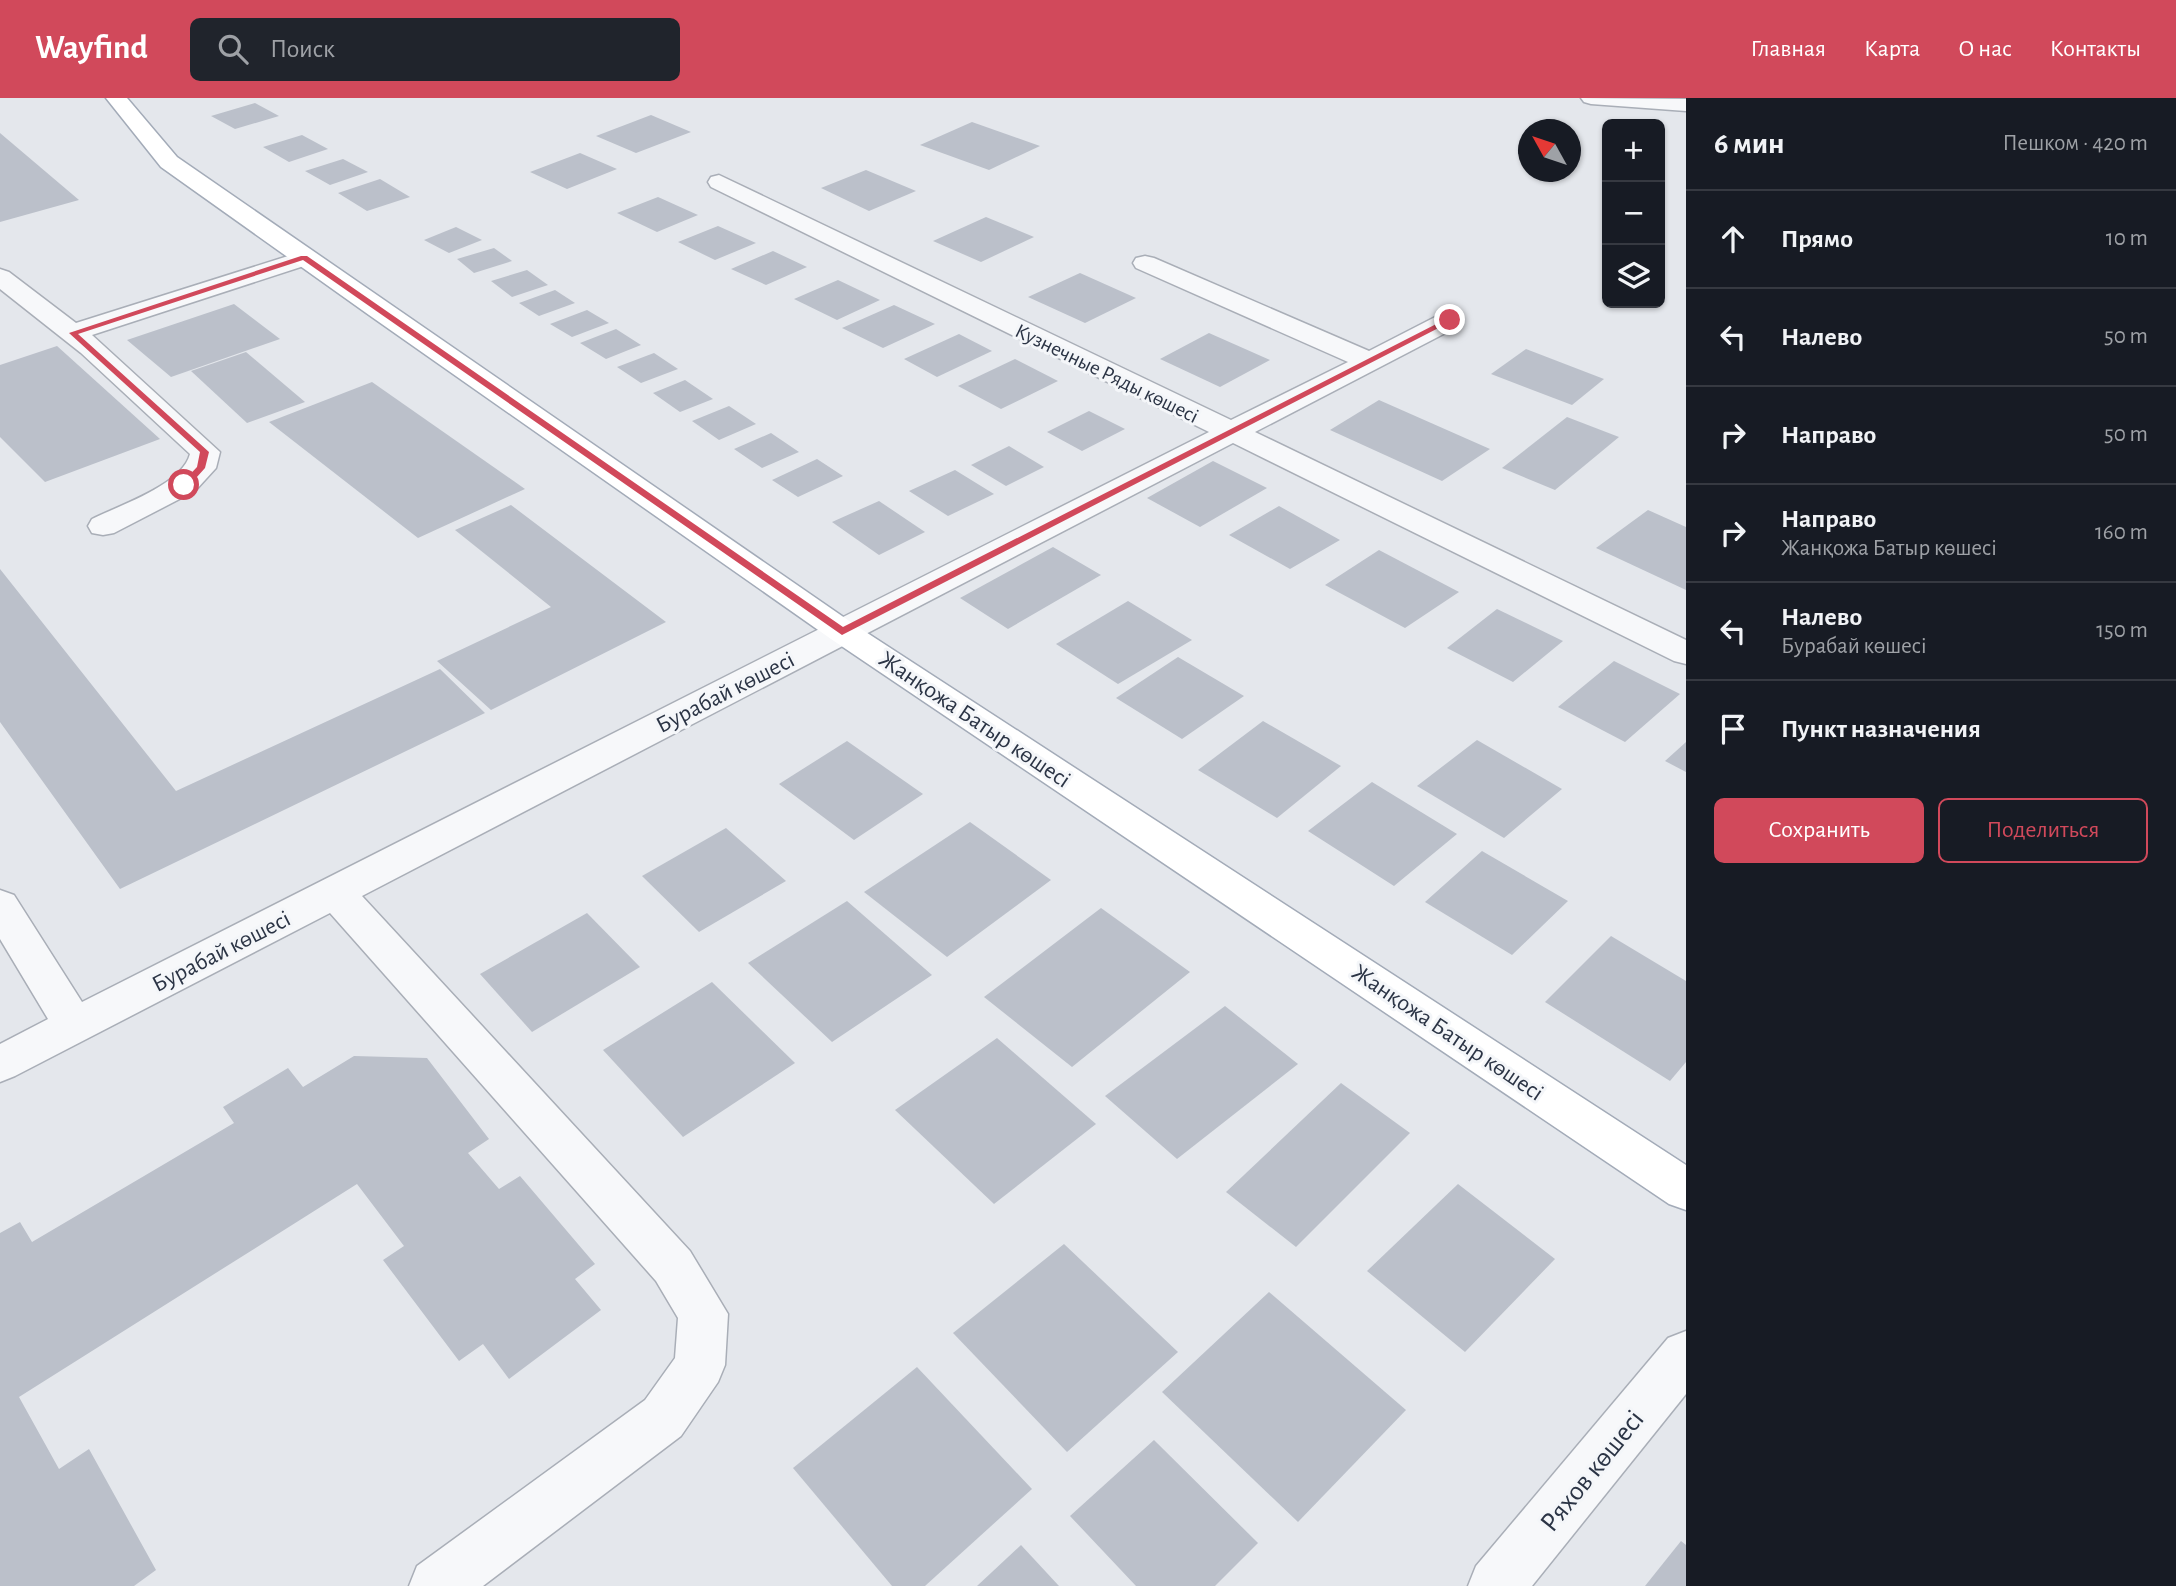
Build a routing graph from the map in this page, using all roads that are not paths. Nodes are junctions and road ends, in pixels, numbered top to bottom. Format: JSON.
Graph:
{"nodes":[{"id":1,"x":116,"y":98,"type":"edge"},
{"id":2,"x":1591,"y":98,"type":"edge"},
{"id":3,"x":1686,"y":105,"type":"edge"},
{"id":4,"x":719,"y":182,"type":"dead end"},
{"id":5,"x":304,"y":258,"type":"junction"},
{"id":6,"x":1145,"y":263,"type":"dead end"},
{"id":7,"x":0,"y":277,"type":"edge"},
{"id":8,"x":1450,"y":320,"type":"dead end"},
{"id":9,"x":72,"y":333,"type":"junction"},
{"id":10,"x":1369,"y":362,"type":"junction"},
{"id":11,"x":1230,"y":433,"type":"junction"},
{"id":12,"x":103,"y":526,"type":"dead end"},
{"id":13,"x":842,"y":632,"type":"junction"},
{"id":14,"x":1686,"y":653,"type":"edge"},
{"id":15,"x":335,"y":891,"type":"junction"},
{"id":16,"x":0,"y":905,"type":"edge"},
{"id":17,"x":74,"y":1026,"type":"junction"},
{"id":18,"x":0,"y":1064,"type":"edge"},
{"id":19,"x":1686,"y":1190,"type":"edge"},
{"id":20,"x":1686,"y":1355,"type":"edge"},
{"id":21,"x":437,"y":1586,"type":"edge"},
{"id":22,"x":1496,"y":1586,"type":"edge"}],
"edges":[{"from":1,"to":5,"type":"main road","name":"Жанқожа Батыр көшесі"},
{"from":2,"to":3,"type":"street"},
{"from":4,"to":11,"type":"street","name":"Кузнечные Ряды көшесі"},
{"from":5,"to":9,"type":"street"},
{"from":5,"to":13,"type":"main road","name":"Жанқожа Батыр көшесі"},
{"from":6,"to":10,"type":"street"},
{"from":7,"to":9,"type":"street"},
{"from":8,"to":10,"type":"street","name":"Бурабай көшесі"},
{"from":9,"to":12,"type":"street"},
{"from":10,"to":11,"type":"street","name":"Бурабай көшесі"},
{"from":11,"to":13,"type":"street","name":"Бурабай көшесі"},
{"from":11,"to":14,"type":"street","name":"Кузнечные Ряды көшесі"},
{"from":13,"to":15,"type":"street","name":"Бурабай көшесі"},
{"from":13,"to":19,"type":"main road","name":"Жанқожа Батыр көшесі"},
{"from":15,"to":17,"type":"street","name":"Бурабай көшесі"},
{"from":15,"to":21,"type":"street"},
{"from":16,"to":17,"type":"street"},
{"from":17,"to":18,"type":"street","name":"Бурабай көшесі"},
{"from":20,"to":22,"type":"street","name":"Ряхов көшесі"}]}
